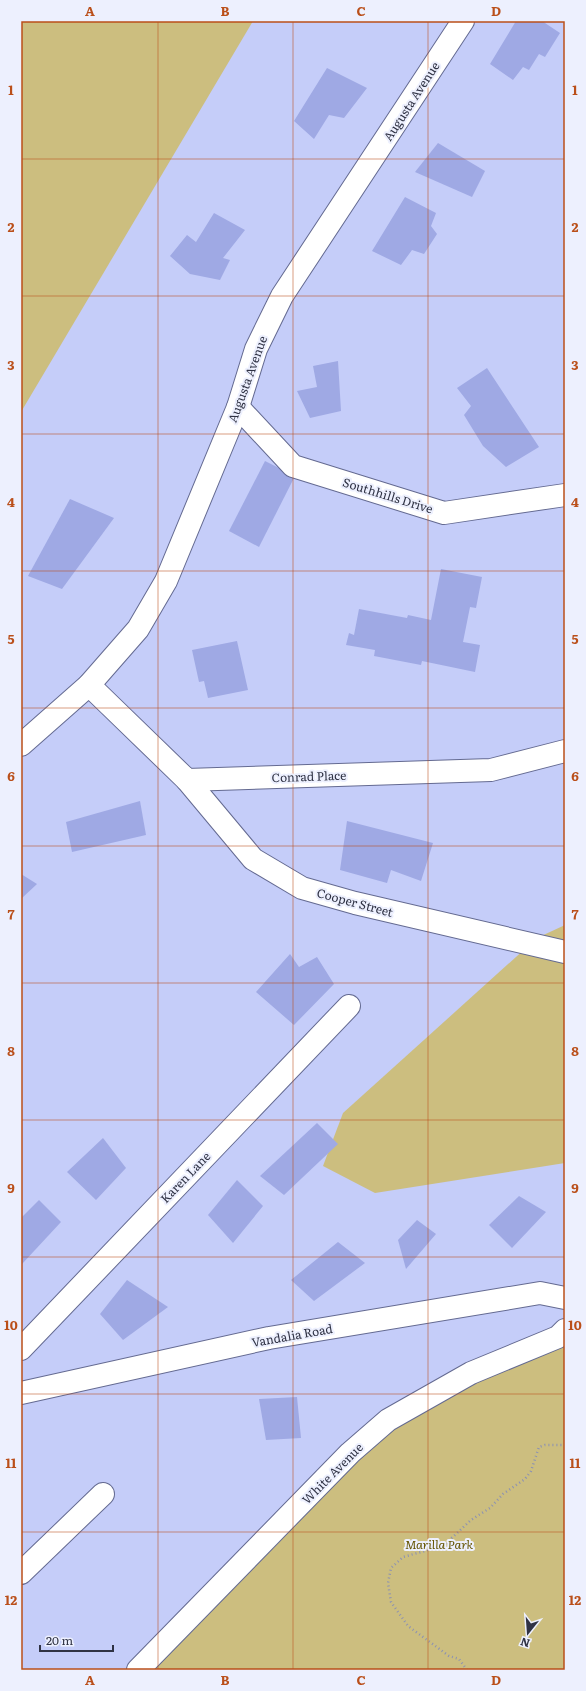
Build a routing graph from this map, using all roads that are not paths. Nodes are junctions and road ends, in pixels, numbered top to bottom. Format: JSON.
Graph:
{"nodes":[{"id":1,"x":463,"y":21,"type":"edge"},
{"id":2,"x":238,"y":407,"type":"junction"},
{"id":3,"x":565,"y":495,"type":"edge"},
{"id":4,"x":89,"y":685,"type":"junction"},
{"id":5,"x":21,"y":746,"type":"edge"},
{"id":6,"x":565,"y":751,"type":"edge"},
{"id":7,"x":186,"y":780,"type":"junction"},
{"id":8,"x":565,"y":952,"type":"edge"},
{"id":9,"x":349,"y":1006,"type":"dead end"},
{"id":10,"x":565,"y":1298,"type":"edge"},
{"id":11,"x":565,"y":1330,"type":"edge"},
{"id":12,"x":21,"y":1349,"type":"edge"},
{"id":13,"x":21,"y":1393,"type":"edge"},
{"id":14,"x":103,"y":1494,"type":"dead end"},
{"id":15,"x":21,"y":1573,"type":"edge"},
{"id":16,"x":138,"y":1670,"type":"edge"}],
"edges":[{"from":1,"to":2,"type":"street","name":"Augusta Avenue"},
{"from":2,"to":3,"type":"street","name":"Southhills Drive"},
{"from":2,"to":4,"type":"street","name":"Augusta Avenue"},
{"from":4,"to":5,"type":"street"},
{"from":4,"to":7,"type":"street"},
{"from":6,"to":7,"type":"street","name":"Conrad Place"},
{"from":7,"to":8,"type":"street","name":"Cooper Street"},
{"from":9,"to":12,"type":"street","name":"Karen Lane"},
{"from":10,"to":13,"type":"street","name":"Vandalia Road"},
{"from":11,"to":16,"type":"street","name":"White Avenue"},
{"from":14,"to":15,"type":"street"}]}
